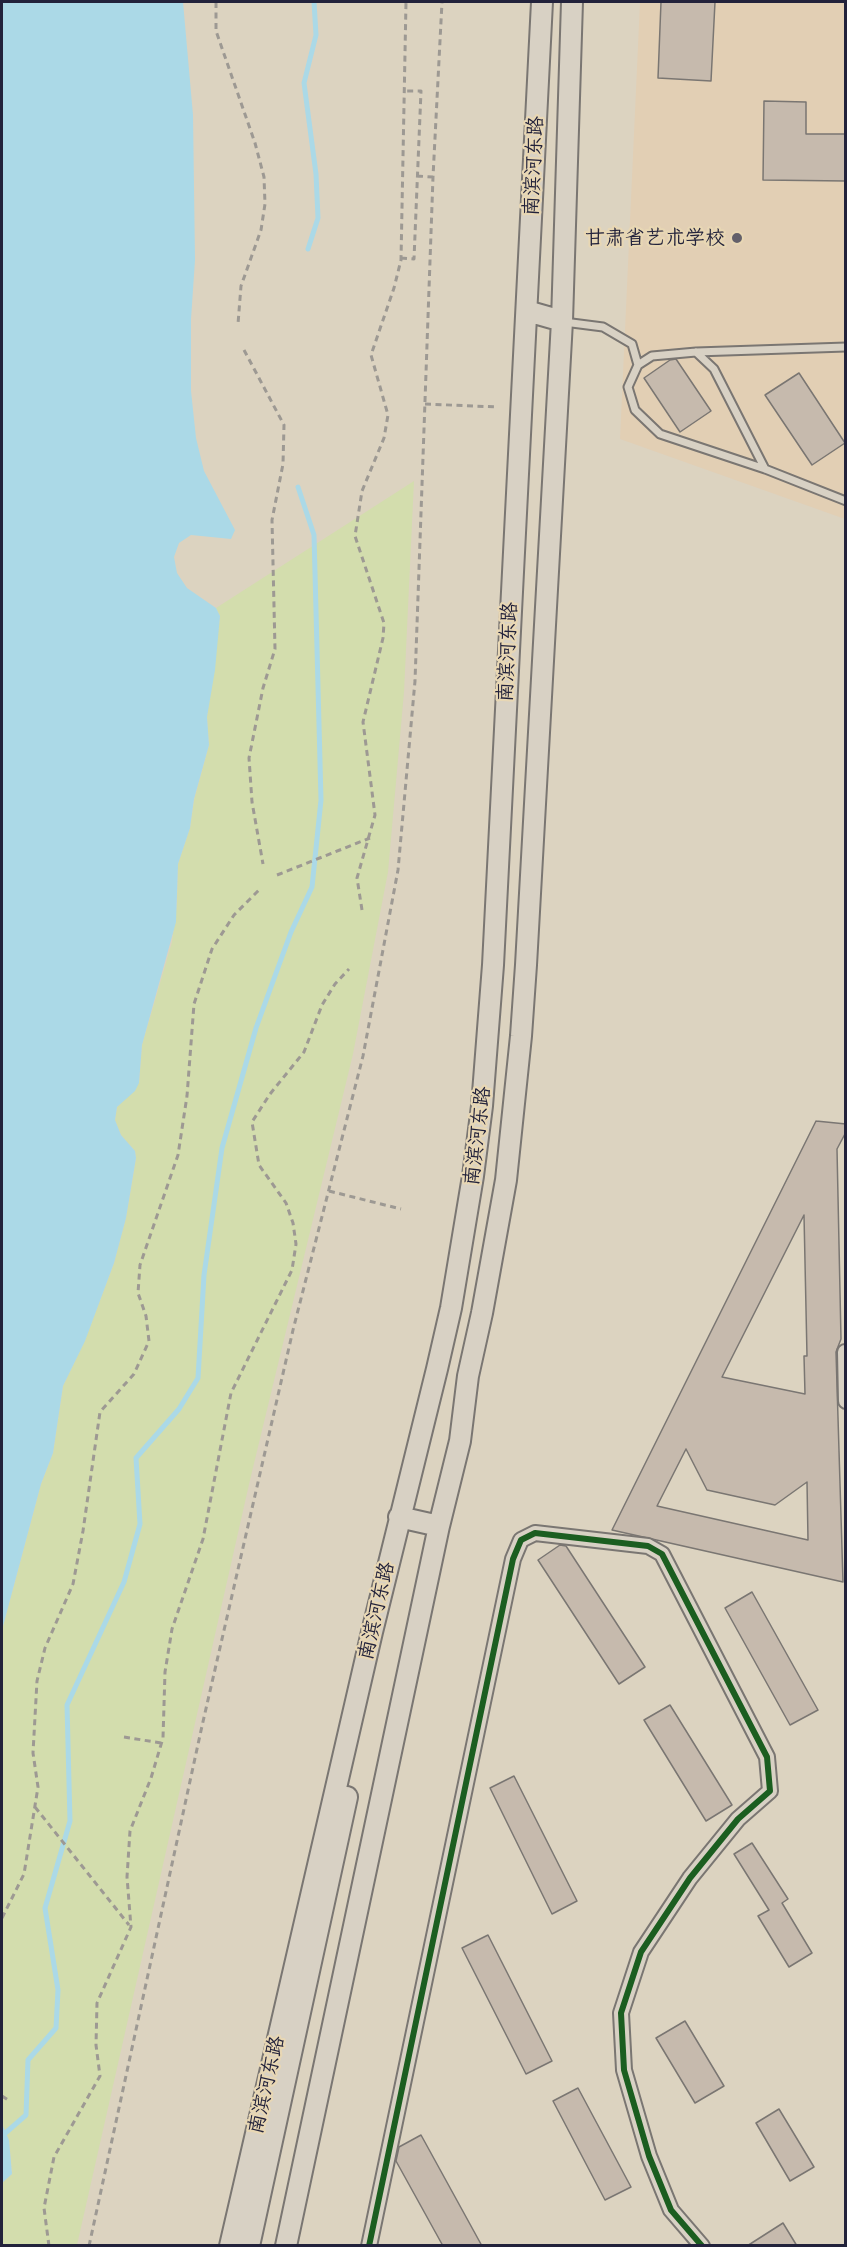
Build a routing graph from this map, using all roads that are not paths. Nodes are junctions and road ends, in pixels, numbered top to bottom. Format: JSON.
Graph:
{"nodes":[{"id":1,"x":542,"y":2,"type":"edge"},
{"id":2,"x":572,"y":2,"type":"edge"},
{"id":3,"x":526,"y":311,"type":"junction"},
{"id":4,"x":562,"y":321,"type":"junction"},
{"id":5,"x":846,"y":347,"type":"edge"},
{"id":6,"x":696,"y":352,"type":"junction"},
{"id":7,"x":638,"y":365,"type":"junction"},
{"id":8,"x":765,"y":469,"type":"junction"},
{"id":9,"x":846,"y":501,"type":"edge"},
{"id":10,"x":845,"y":1352,"type":"edge"},
{"id":11,"x":846,"y":1401,"type":"edge"},
{"id":12,"x":399,"y":1517,"type":"junction"},
{"id":13,"x":439,"y":1526,"type":"junction"},
{"id":14,"x":372,"y":1632,"type":"junction"},
{"id":15,"x":230,"y":2246,"type":"edge"},
{"id":16,"x":249,"y":2246,"type":"edge"},
{"id":17,"x":286,"y":2246,"type":"edge"},
{"id":18,"x":369,"y":2246,"type":"edge"},
{"id":19,"x":702,"y":2246,"type":"edge"}],
"edges":[{"from":1,"to":3,"type":"main road","name":"南滨河东路"},
{"from":2,"to":4,"type":"main road","name":"南滨河东路"},
{"from":3,"to":4,"type":"main road"},
{"from":3,"to":12,"type":"main road","name":"南滨河东路"},
{"from":4,"to":7,"type":"lane"},
{"from":4,"to":13,"type":"main road","name":"南滨河东路"},
{"from":5,"to":6,"type":"lane"},
{"from":6,"to":7,"type":"lane"},
{"from":6,"to":8,"type":"lane"},
{"from":7,"to":8,"type":"lane"},
{"from":8,"to":9,"type":"lane"},
{"from":10,"to":11,"type":"street"},
{"from":12,"to":13,"type":"main road"},
{"from":12,"to":14,"type":"main road","name":"南滨河东路"},
{"from":13,"to":17,"type":"main road","name":"南滨河东路"},
{"from":14,"to":15,"type":"main road","name":"南滨河东路"},
{"from":14,"to":16,"type":"main road"},
{"from":18,"to":19,"type":"street"}]}
